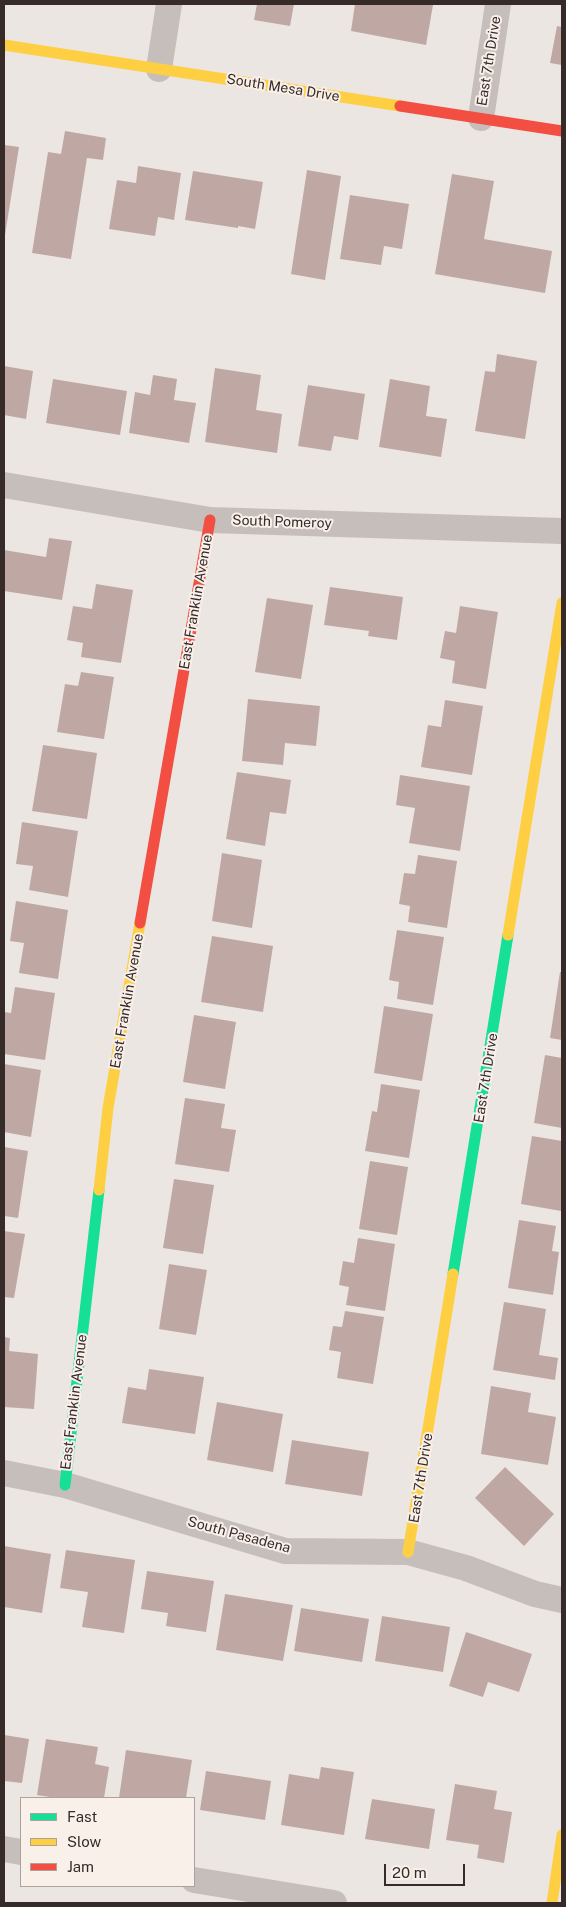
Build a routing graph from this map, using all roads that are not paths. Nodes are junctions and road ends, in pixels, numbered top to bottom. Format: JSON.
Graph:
{"nodes":[{"id":1,"x":169,"y":4,"type":"edge"},
{"id":2,"x":498,"y":4,"type":"edge"},
{"id":3,"x":4,"y":45,"type":"edge"},
{"id":4,"x":159,"y":69,"type":"junction"},
{"id":5,"x":481,"y":118,"type":"junction"},
{"id":6,"x":562,"y":131,"type":"edge"},
{"id":7,"x":4,"y":486,"type":"edge"},
{"id":8,"x":210,"y":520,"type":"junction"},
{"id":9,"x":562,"y":531,"type":"edge"},
{"id":10,"x":562,"y":603,"type":"edge"},
{"id":11,"x":4,"y":1474,"type":"edge"},
{"id":12,"x":65,"y":1485,"type":"junction"},
{"id":13,"x":408,"y":1552,"type":"junction"},
{"id":14,"x":562,"y":1600,"type":"edge"},
{"id":15,"x":562,"y":1835,"type":"edge"},
{"id":16,"x":4,"y":1849,"type":"edge"},
{"id":17,"x":20,"y":1852,"type":"edge"},
{"id":18,"x":199,"y":1889,"type":"edge"},
{"id":19,"x":334,"y":1903,"type":"edge"},
{"id":20,"x":552,"y":1903,"type":"edge"}],
"edges":[{"from":1,"to":4,"type":"street"},
{"from":2,"to":5,"type":"street","name":"East 7th Drive"},
{"from":3,"to":4,"type":"street","name":"South Mesa Drive"},
{"from":4,"to":5,"type":"street","name":"South Mesa Drive"},
{"from":5,"to":6,"type":"street","name":"South Mesa Drive"},
{"from":7,"to":8,"type":"street","name":"South Pomeroy"},
{"from":8,"to":9,"type":"street","name":"South Pomeroy"},
{"from":8,"to":12,"type":"street","name":"East Franklin Avenue"},
{"from":10,"to":13,"type":"street","name":"East 7th Drive"},
{"from":11,"to":12,"type":"street","name":"South Pasadena"},
{"from":12,"to":13,"type":"street","name":"South Pasadena"},
{"from":13,"to":14,"type":"street","name":"South Pasadena"},
{"from":15,"to":20,"type":"street"},
{"from":16,"to":17,"type":"street"},
{"from":18,"to":19,"type":"street"}]}
